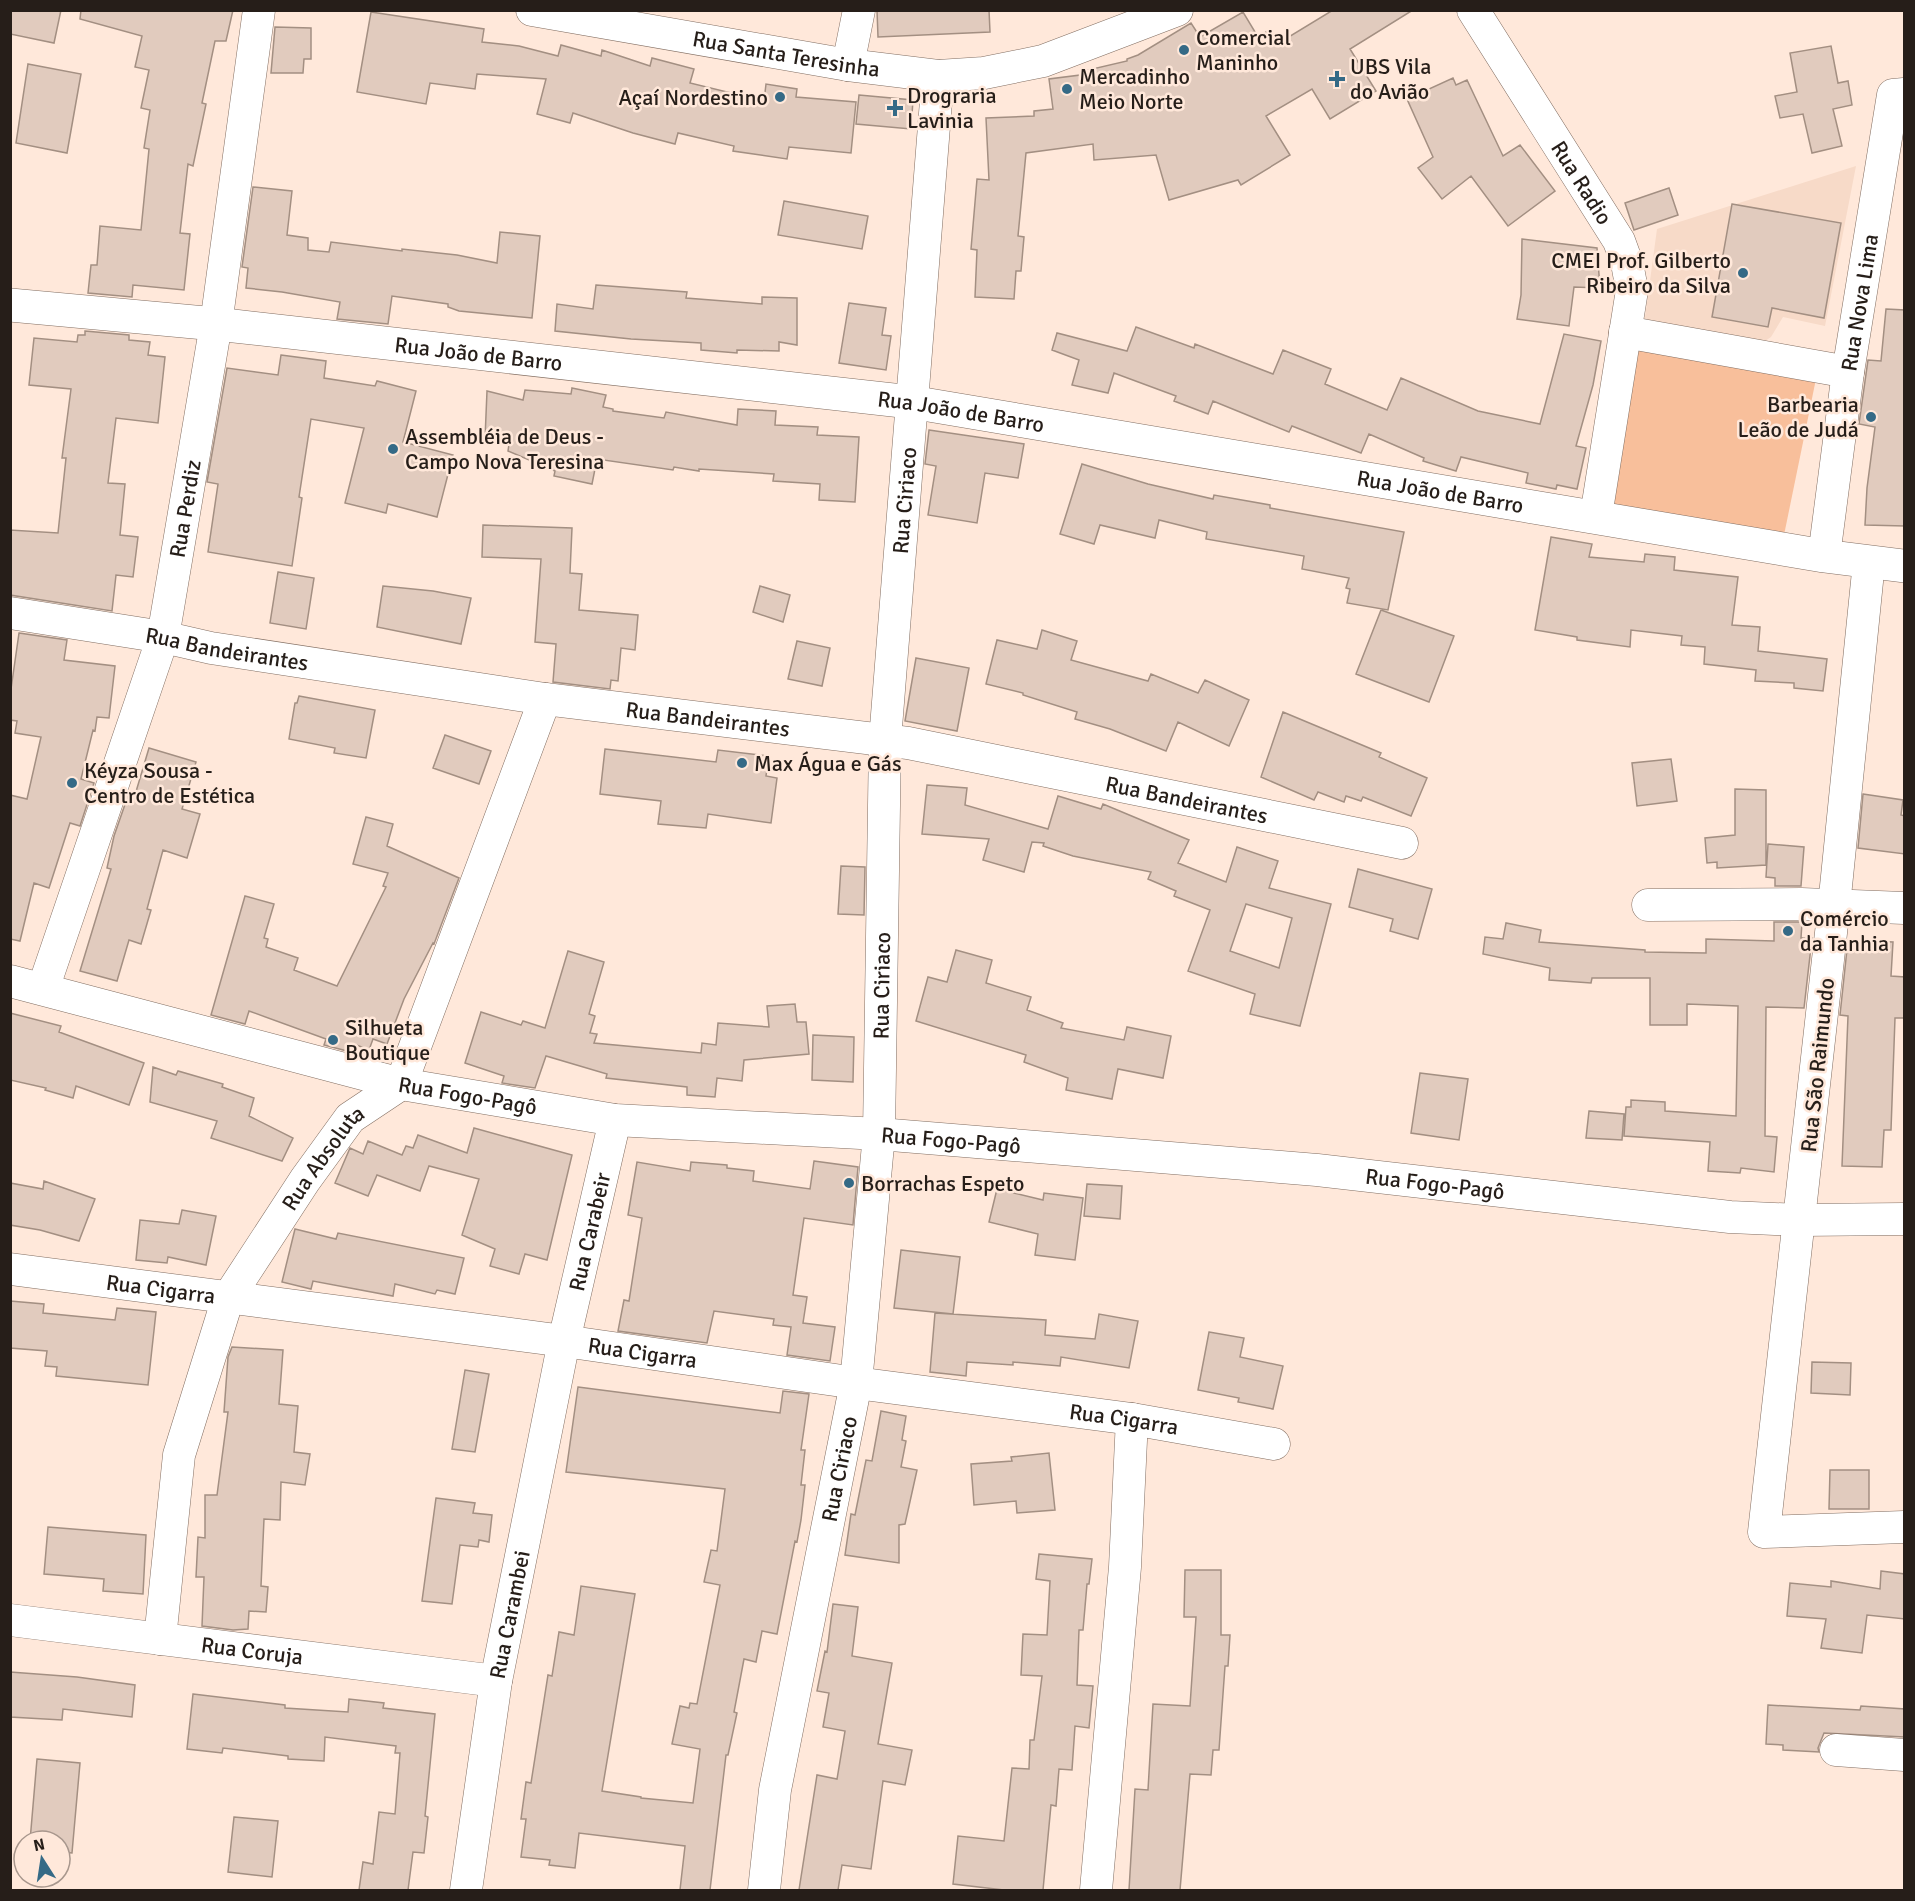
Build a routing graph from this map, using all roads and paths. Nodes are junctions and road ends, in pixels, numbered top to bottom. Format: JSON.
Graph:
{"nodes":[{"id":1,"x":259,"y":10,"type":"edge"},
{"id":2,"x":532,"y":10,"type":"edge"},
{"id":3,"x":859,"y":10,"type":"edge"},
{"id":4,"x":1177,"y":10,"type":"edge"},
{"id":5,"x":1473,"y":10,"type":"edge"},
{"id":6,"x":848,"y":65,"type":"junction"},
{"id":7,"x":938,"y":76,"type":"junction"},
{"id":8,"x":1905,"y":94,"type":"edge"},
{"id":9,"x":10,"y":305,"type":"edge"},
{"id":10,"x":216,"y":324,"type":"junction"},
{"id":11,"x":1625,"y":332,"type":"junction"},
{"id":12,"x":1848,"y":372,"type":"junction"},
{"id":13,"x":910,"y":402,"type":"junction"},
{"id":14,"x":1596,"y":516,"type":"junction"},
{"id":15,"x":1824,"y":556,"type":"junction"},
{"id":16,"x":1869,"y":562,"type":"junction"},
{"id":17,"x":1905,"y":566,"type":"edge"},
{"id":18,"x":10,"y":614,"type":"edge"},
{"id":19,"x":163,"y":637,"type":"junction"},
{"id":20,"x":545,"y":699,"type":"junction"},
{"id":21,"x":885,"y":740,"type":"junction"},
{"id":22,"x":1402,"y":843,"type":"dead end"},
{"id":23,"x":1648,"y":905,"type":"dead end"},
{"id":24,"x":1834,"y":906,"type":"junction"},
{"id":25,"x":1905,"y":908,"type":"edge"},
{"id":26,"x":10,"y":981,"type":"edge"},
{"id":27,"x":43,"y":989,"type":"junction"},
{"id":28,"x":401,"y":1084,"type":"junction"},
{"id":29,"x":615,"y":1120,"type":"junction"},
{"id":30,"x":879,"y":1134,"type":"junction"},
{"id":31,"x":1905,"y":1219,"type":"edge"},
{"id":32,"x":1800,"y":1220,"type":"junction"},
{"id":33,"x":10,"y":1269,"type":"edge"},
{"id":34,"x":228,"y":1298,"type":"junction"},
{"id":35,"x":564,"y":1341,"type":"junction"},
{"id":36,"x":856,"y":1383,"type":"junction"},
{"id":37,"x":1132,"y":1419,"type":"junction"},
{"id":38,"x":1274,"y":1444,"type":"dead end"},
{"id":39,"x":1905,"y":1527,"type":"edge"},
{"id":40,"x":10,"y":1620,"type":"edge"},
{"id":41,"x":160,"y":1639,"type":"junction"},
{"id":42,"x":496,"y":1682,"type":"junction"},
{"id":43,"x":1836,"y":1749,"type":"dead end"},
{"id":44,"x":1905,"y":1755,"type":"edge"},
{"id":45,"x":466,"y":1890,"type":"edge"},
{"id":46,"x":764,"y":1890,"type":"edge"},
{"id":47,"x":1096,"y":1890,"type":"edge"}],
"edges":[{"from":1,"to":10,"type":"street","name":"Rua Perdiz"},
{"from":2,"to":6,"type":"street","name":"Rua Santa Teresinha"},
{"from":3,"to":6,"type":"street"},
{"from":4,"to":7,"type":"street","name":"Rua Santa Teresinha"},
{"from":5,"to":11,"type":"street","name":"Rua Radio"},
{"from":6,"to":7,"type":"street","name":"Rua Santa Teresinha"},
{"from":7,"to":13,"type":"street","name":"Rua Ciriaco"},
{"from":8,"to":12,"type":"street","name":"Rua Nova Lima"},
{"from":9,"to":10,"type":"street","name":"Rua João de Barro"},
{"from":10,"to":13,"type":"street","name":"Rua João de Barro"},
{"from":10,"to":19,"type":"street","name":"Rua Perdiz"},
{"from":11,"to":12,"type":"street"},
{"from":11,"to":14,"type":"street","name":"Rua Radio"},
{"from":12,"to":15,"type":"street","name":"Rua Nova Lima"},
{"from":13,"to":14,"type":"street","name":"Rua João de Barro"},
{"from":13,"to":21,"type":"street","name":"Rua Ciriaco"},
{"from":14,"to":15,"type":"street","name":"Rua João de Barro"},
{"from":15,"to":16,"type":"street","name":"Rua João de Barro"},
{"from":16,"to":17,"type":"street","name":"Rua João de Barro"},
{"from":16,"to":24,"type":"street","name":"Rua São Raimundo"},
{"from":18,"to":19,"type":"street","name":"Rua Bandeirantes"},
{"from":19,"to":20,"type":"street","name":"Rua Bandeirantes"},
{"from":19,"to":27,"type":"street","name":"Rua Perdiz"},
{"from":20,"to":21,"type":"street","name":"Rua Bandeirantes"},
{"from":20,"to":28,"type":"street"},
{"from":21,"to":22,"type":"street","name":"Rua Bandeirantes"},
{"from":21,"to":30,"type":"street","name":"Rua Ciriaco"},
{"from":23,"to":24,"type":"street"},
{"from":24,"to":25,"type":"street"},
{"from":24,"to":32,"type":"street","name":"Rua São Raimundo"},
{"from":26,"to":27,"type":"street","name":"Rua Fogo-Pagô"},
{"from":27,"to":28,"type":"street","name":"Rua Fogo-Pagô"},
{"from":28,"to":29,"type":"street","name":"Rua Fogo-Pagô"},
{"from":28,"to":34,"type":"street","name":"Rua Absoluta"},
{"from":29,"to":30,"type":"street","name":"Rua Fogo-Pagô"},
{"from":29,"to":35,"type":"street","name":"Rua Carabeir"},
{"from":30,"to":32,"type":"street","name":"Rua Fogo-Pagô"},
{"from":30,"to":36,"type":"street","name":"Rua Ciriaco"},
{"from":31,"to":32,"type":"street","name":"Rua Fogo-Pagô"},
{"from":32,"to":39,"type":"street","name":"Rua São Raimundo"},
{"from":33,"to":34,"type":"street","name":"Rua Cigarra"},
{"from":34,"to":35,"type":"street","name":"Rua Cigarra"},
{"from":34,"to":41,"type":"street","name":"Rua Absoluta"},
{"from":35,"to":36,"type":"street","name":"Rua Cigarra"},
{"from":35,"to":42,"type":"street","name":"Rua Carambei"},
{"from":36,"to":37,"type":"street","name":"Rua Cigarra"},
{"from":36,"to":46,"type":"street","name":"Rua Ciriaco"},
{"from":37,"to":38,"type":"street","name":"Rua Cigarra"},
{"from":37,"to":47,"type":"street"},
{"from":40,"to":41,"type":"street","name":"Rua Coruja"},
{"from":41,"to":42,"type":"street","name":"Rua Coruja"},
{"from":42,"to":45,"type":"street","name":"Rua Carambei"},
{"from":43,"to":44,"type":"street"}]}
